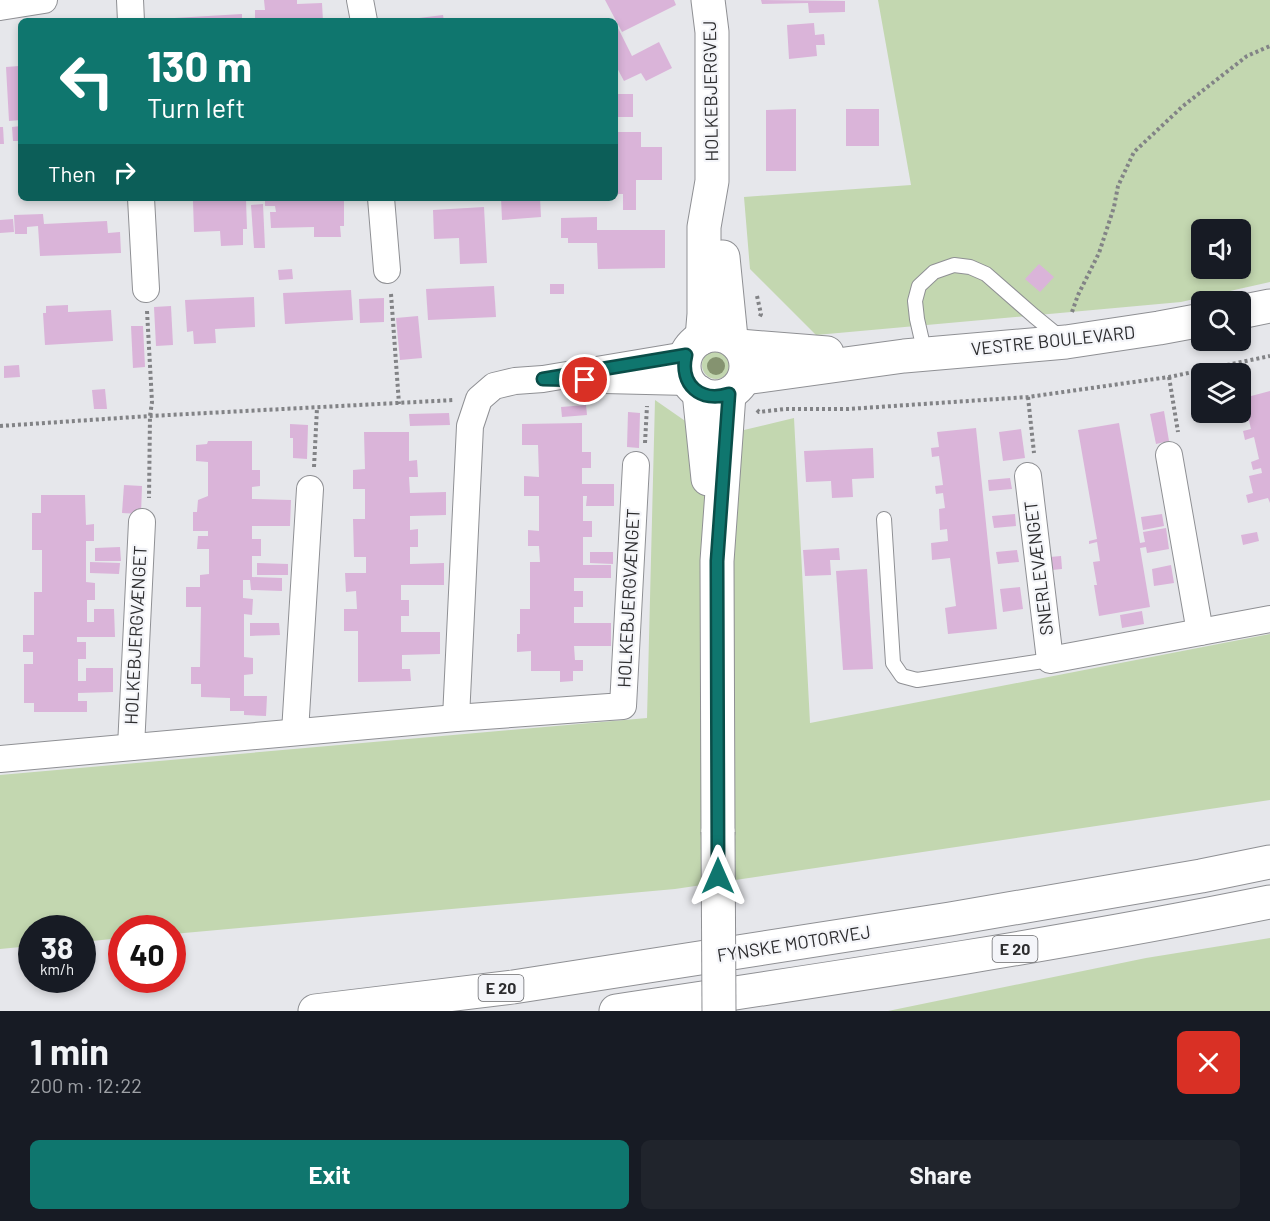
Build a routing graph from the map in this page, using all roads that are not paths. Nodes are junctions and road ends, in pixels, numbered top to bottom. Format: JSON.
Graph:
{"nodes":[{"id":1,"x":44,"y":0,"type":"edge"},
{"id":2,"x":130,"y":0,"type":"edge"},
{"id":3,"x":360,"y":0,"type":"edge"},
{"id":4,"x":708,"y":0,"type":"edge"},
{"id":5,"x":1,"y":5,"type":"edge"},
{"id":6,"x":131,"y":18,"type":"edge"},
{"id":7,"x":363,"y":18,"type":"edge"},
{"id":8,"x":141,"y":201,"type":"edge"},
{"id":9,"x":381,"y":201,"type":"edge"},
{"id":10,"x":387,"y":270,"type":"road end"},
{"id":11,"x":146,"y":290,"type":"road end"},
{"id":12,"x":1270,"y":306,"type":"edge"},
{"id":13,"x":1251,"y":310,"type":"edge"},
{"id":14,"x":1191,"y":322,"type":"edge"},
{"id":15,"x":1066,"y":342,"type":"junction"},
{"id":16,"x":915,"y":355,"type":"junction"},
{"id":17,"x":715,"y":365,"type":"junction"},
{"id":18,"x":543,"y":379,"type":"junction"},
{"id":19,"x":1170,"y":455,"type":"road end"},
{"id":20,"x":636,"y":465,"type":"road end"},
{"id":21,"x":1028,"y":476,"type":"road end"},
{"id":22,"x":310,"y":489,"type":"road end"},
{"id":23,"x":884,"y":519,"type":"dead end"},
{"id":24,"x":142,"y":522,"type":"road end"},
{"id":25,"x":1270,"y":619,"type":"edge"},
{"id":26,"x":1200,"y":632,"type":"junction"},
{"id":27,"x":1050,"y":660,"type":"junction"},
{"id":28,"x":456,"y":718,"type":"junction"},
{"id":29,"x":295,"y":732,"type":"junction"},
{"id":30,"x":131,"y":747,"type":"junction"},
{"id":31,"x":0,"y":759,"type":"edge"},
{"id":32,"x":1270,"y":862,"type":"edge"},
{"id":33,"x":1270,"y":902,"type":"edge"},
{"id":34,"x":315,"y":1011,"type":"edge"},
{"id":35,"x":616,"y":1011,"type":"edge"},
{"id":36,"x":719,"y":1011,"type":"edge"}],
"edges":[{"from":1,"to":5,"type":"street"},
{"from":2,"to":6,"type":"street"},
{"from":3,"to":7,"type":"street"},
{"from":4,"to":17,"type":"main road","name":"HOLKEBJERGVEJ"},
{"from":8,"to":11,"type":"street"},
{"from":9,"to":10,"type":"street"},
{"from":12,"to":13,"type":"main road"},
{"from":14,"to":15,"type":"main road","name":"VESTRE BOULEVARD"},
{"from":15,"to":16,"type":"main road","name":"VESTRE BOULEVARD"},
{"from":15,"to":16,"type":"lane"},
{"from":16,"to":17,"type":"main road","name":"VESTRE BOULEVARD"},
{"from":17,"to":18,"type":"street"},
{"from":17,"to":18,"type":"street"},
{"from":17,"to":36,"type":"main road","name":"HOLKEBJERGVEJ","bridge":true},
{"from":18,"to":28,"type":"street"},
{"from":19,"to":26,"type":"street"},
{"from":20,"to":28,"type":"street","name":"HOLKEBJERGVÆNGET"},
{"from":21,"to":27,"type":"street","name":"SNERLEVÆNGET"},
{"from":22,"to":29,"type":"street"},
{"from":23,"to":27,"type":"lane","name":"SNERLEVÆNGET"},
{"from":24,"to":30,"type":"street","name":"HOLKEBJERGVÆNGET"},
{"from":25,"to":26,"type":"street","name":"SNERLEVÆNGET"},
{"from":26,"to":27,"type":"street","name":"SNERLEVÆNGET"},
{"from":28,"to":29,"type":"street","name":"HOLKEBJERGVÆNGET"},
{"from":29,"to":30,"type":"street","name":"HOLKEBJERGVÆNGET"},
{"from":30,"to":31,"type":"street","name":"HOLKEBJERGVÆNGET"},
{"from":32,"to":34,"type":"main road","name":"FYNSKE MOTORVEJ","number":"E 20"},
{"from":33,"to":35,"type":"main road","number":"E 20"}]}
